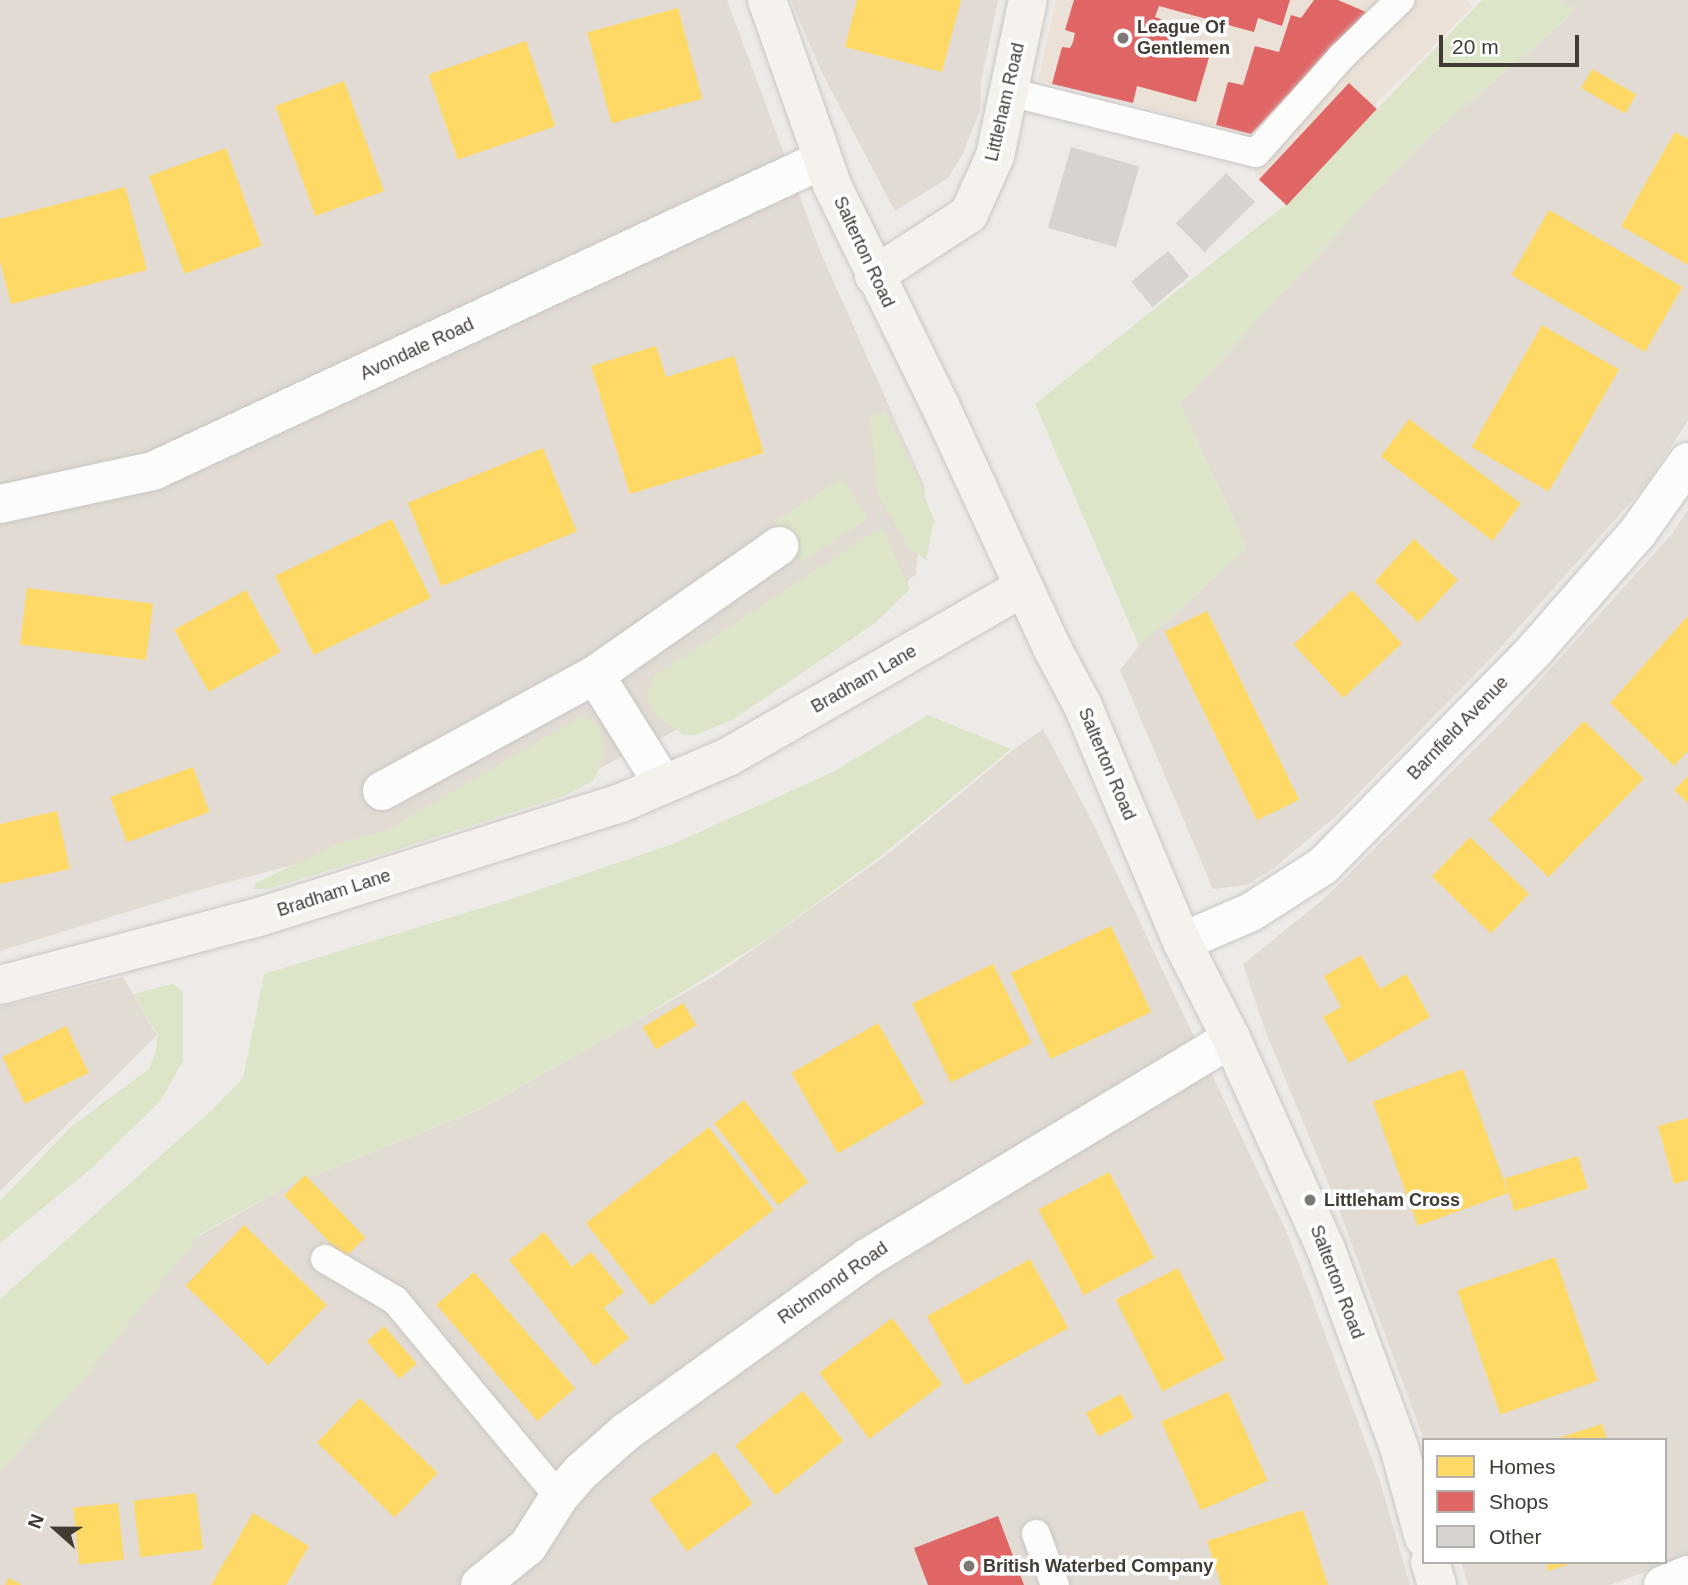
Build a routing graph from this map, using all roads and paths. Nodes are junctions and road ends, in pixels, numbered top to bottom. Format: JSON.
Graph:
{"nodes":[{"id":1,"x":767,"y":0,"type":"edge"},
{"id":2,"x":1028,"y":0,"type":"edge"},
{"id":3,"x":1400,"y":0,"type":"edge"},
{"id":4,"x":1009,"y":92,"type":"junction"},
{"id":5,"x":822,"y":160,"type":"junction"},
{"id":6,"x":874,"y":276,"type":"junction"},
{"id":7,"x":1688,"y":462,"type":"edge"},
{"id":8,"x":0,"y":504,"type":"edge"},
{"id":9,"x":779,"y":546,"type":"dead end"},
{"id":10,"x":1024,"y":587,"type":"junction"},
{"id":11,"x":596,"y":675,"type":"junction"},
{"id":12,"x":663,"y":784,"type":"junction"},
{"id":13,"x":382,"y":791,"type":"dead end"},
{"id":14,"x":1182,"y":942,"type":"junction"},
{"id":15,"x":0,"y":985,"type":"edge"},
{"id":16,"x":1231,"y":1038,"type":"junction"},
{"id":17,"x":325,"y":1259,"type":"dead end"},
{"id":18,"x":559,"y":1497,"type":"junction"},
{"id":19,"x":1422,"y":1531,"type":"edge"},
{"id":20,"x":1037,"y":1535,"type":"dead end"},
{"id":21,"x":1431,"y":1564,"type":"edge"},
{"id":22,"x":1688,"y":1576,"type":"edge"},
{"id":23,"x":480,"y":1585,"type":"edge"},
{"id":24,"x":1055,"y":1585,"type":"edge"},
{"id":25,"x":1437,"y":1585,"type":"edge"},
{"id":26,"x":1663,"y":1585,"type":"edge"}],
"edges":[{"from":1,"to":5,"type":"main road","name":"Salterton Road"},
{"from":2,"to":4,"type":"main road","name":"Littleham Road"},
{"from":3,"to":4,"type":"lane"},
{"from":4,"to":6,"type":"main road","name":"Littleham Road"},
{"from":5,"to":6,"type":"main road","name":"Salterton Road"},
{"from":5,"to":8,"type":"street","name":"Avondale Road"},
{"from":6,"to":10,"type":"main road","name":"Salterton Road"},
{"from":7,"to":14,"type":"street","name":"Barnfield Avenue"},
{"from":9,"to":11,"type":"street"},
{"from":10,"to":12,"type":"main road","name":"Bradham Lane"},
{"from":10,"to":14,"type":"main road","name":"Salterton Road"},
{"from":11,"to":12,"type":"street"},
{"from":11,"to":13,"type":"street"},
{"from":12,"to":15,"type":"main road","name":"Bradham Lane"},
{"from":14,"to":16,"type":"main road","name":"Salterton Road"},
{"from":16,"to":18,"type":"street","name":"Richmond Road"},
{"from":16,"to":19,"type":"main road","name":"Salterton Road"},
{"from":17,"to":18,"type":"lane"},
{"from":18,"to":23,"type":"street","name":"Richmond Road"},
{"from":20,"to":24,"type":"lane"},
{"from":21,"to":25,"type":"main road"},
{"from":22,"to":26,"type":"street"}]}
